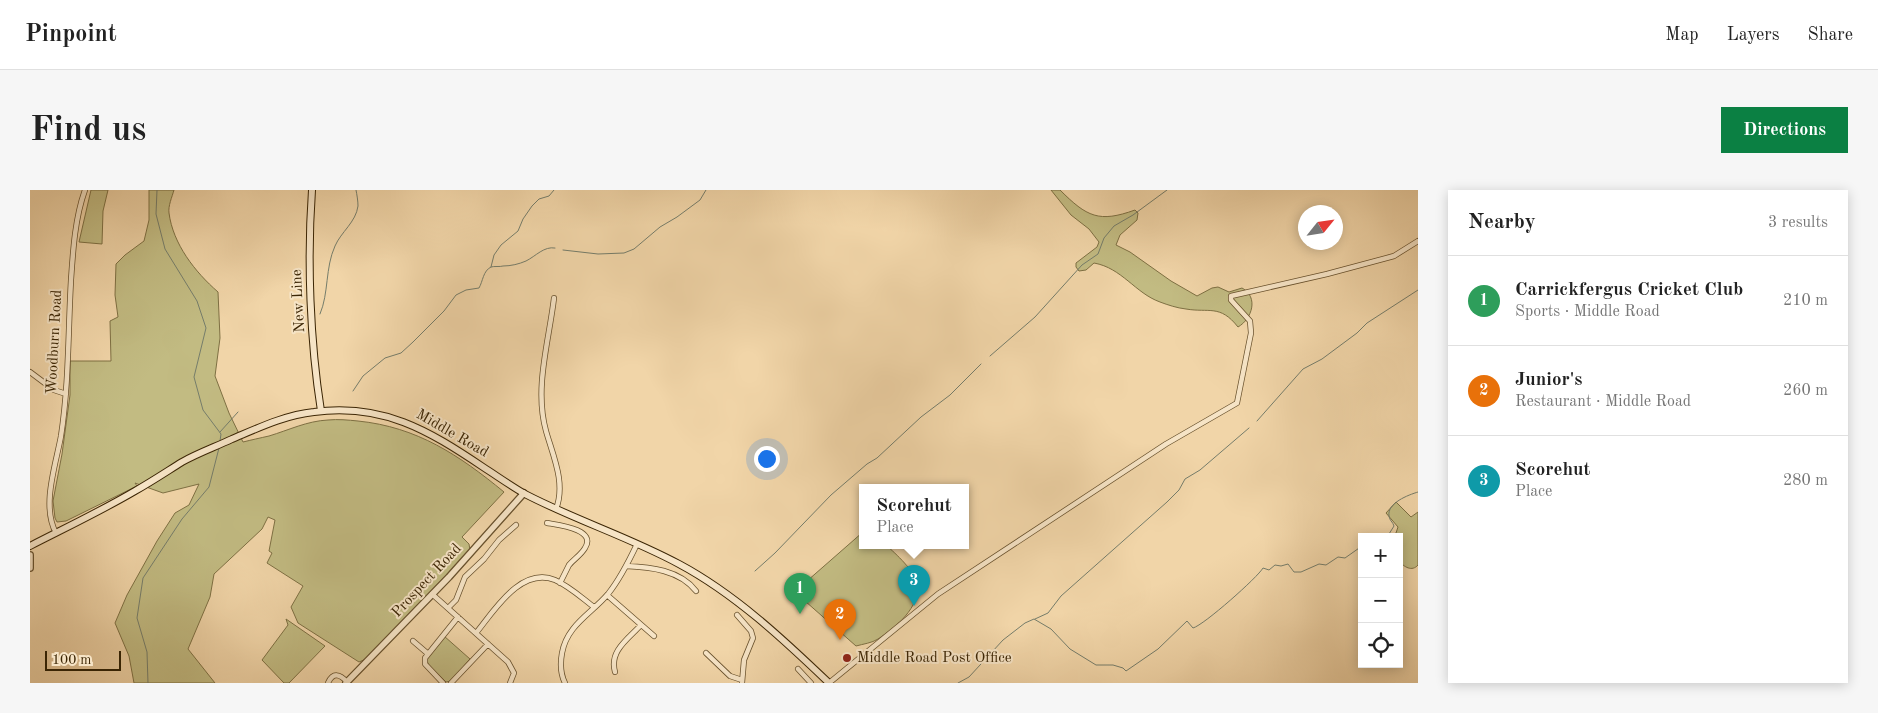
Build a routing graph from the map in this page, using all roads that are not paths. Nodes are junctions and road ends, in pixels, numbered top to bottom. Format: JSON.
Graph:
{"nodes":[{"id":1,"x":85,"y":190,"type":"edge"},
{"id":2,"x":312,"y":190,"type":"edge"},
{"id":3,"x":1418,"y":241,"type":"edge"},
{"id":4,"x":554,"y":298,"type":"dead end"},
{"id":5,"x":30,"y":372,"type":"edge"},
{"id":6,"x":66,"y":394,"type":"junction"},
{"id":7,"x":321,"y":411,"type":"junction"},
{"id":8,"x":524,"y":493,"type":"junction"},
{"id":9,"x":556,"y":509,"type":"junction"},
{"id":10,"x":547,"y":523,"type":"dead end"},
{"id":11,"x":516,"y":524,"type":"dead end"},
{"id":12,"x":56,"y":533,"type":"junction"},
{"id":13,"x":637,"y":544,"type":"junction"},
{"id":14,"x":30,"y":546,"type":"edge"},
{"id":15,"x":30,"y":555,"type":"edge"},
{"id":16,"x":626,"y":566,"type":"junction"},
{"id":17,"x":30,"y":568,"type":"edge"},
{"id":18,"x":560,"y":582,"type":"junction"},
{"id":19,"x":696,"y":591,"type":"dead end"},
{"id":20,"x":432,"y":594,"type":"junction"},
{"id":21,"x":607,"y":595,"type":"junction"},
{"id":22,"x":594,"y":607,"type":"junction"},
{"id":23,"x":448,"y":608,"type":"junction"},
{"id":24,"x":737,"y":616,"type":"dead end"},
{"id":25,"x":458,"y":617,"type":"junction"},
{"id":26,"x":641,"y":625,"type":"junction"},
{"id":27,"x":476,"y":633,"type":"junction"},
{"id":28,"x":654,"y":636,"type":"dead end"},
{"id":29,"x":413,"y":641,"type":"dead end"},
{"id":30,"x":488,"y":644,"type":"junction"},
{"id":31,"x":427,"y":653,"type":"junction"},
{"id":32,"x":706,"y":653,"type":"dead end"},
{"id":33,"x":798,"y":669,"type":"dead end"},
{"id":34,"x":615,"y":672,"type":"dead end"},
{"id":35,"x":742,"y":681,"type":"edge"},
{"id":36,"x":347,"y":682,"type":"edge"},
{"id":37,"x":328,"y":683,"type":"edge"},
{"id":38,"x":443,"y":683,"type":"edge"},
{"id":39,"x":451,"y":683,"type":"edge"},
{"id":40,"x":510,"y":683,"type":"edge"},
{"id":41,"x":565,"y":683,"type":"edge"},
{"id":42,"x":811,"y":683,"type":"edge"},
{"id":43,"x":829,"y":683,"type":"edge"}],
"edges":[{"from":1,"to":6,"type":"street","name":"Woodburn Road"},
{"from":2,"to":7,"type":"main road","name":"New Line"},
{"from":3,"to":43,"type":"street"},
{"from":4,"to":9,"type":"street"},
{"from":5,"to":6,"type":"street"},
{"from":6,"to":12,"type":"street","name":"Woodburn Road"},
{"from":7,"to":8,"type":"main road","name":"Middle Road"},
{"from":7,"to":12,"type":"main road","name":"Middle Road"},
{"from":8,"to":9,"type":"main road","name":"Middle Road"},
{"from":8,"to":20,"type":"street","name":"Prospect Road"},
{"from":9,"to":13,"type":"main road","name":"Middle Road"},
{"from":10,"to":18,"type":"street"},
{"from":11,"to":23,"type":"street"},
{"from":12,"to":14,"type":"main road","name":"Middle Road"},
{"from":13,"to":16,"type":"street"},
{"from":13,"to":43,"type":"main road","name":"Middle Road"},
{"from":15,"to":17,"type":"street"},
{"from":16,"to":19,"type":"street"},
{"from":16,"to":21,"type":"street"},
{"from":18,"to":22,"type":"street"},
{"from":18,"to":27,"type":"street"},
{"from":20,"to":23,"type":"street"},
{"from":20,"to":36,"type":"street","name":"Prospect Road"},
{"from":21,"to":22,"type":"street"},
{"from":21,"to":26,"type":"street"},
{"from":22,"to":41,"type":"street"},
{"from":23,"to":25,"type":"street"},
{"from":24,"to":35,"type":"street"},
{"from":25,"to":27,"type":"street"},
{"from":25,"to":31,"type":"street"},
{"from":26,"to":28,"type":"street"},
{"from":26,"to":34,"type":"street"},
{"from":27,"to":30,"type":"street"},
{"from":29,"to":31,"type":"street"},
{"from":30,"to":39,"type":"street"},
{"from":30,"to":40,"type":"street"},
{"from":31,"to":38,"type":"street"},
{"from":32,"to":35,"type":"street"},
{"from":33,"to":42,"type":"street"},
{"from":36,"to":37,"type":"street"}]}
